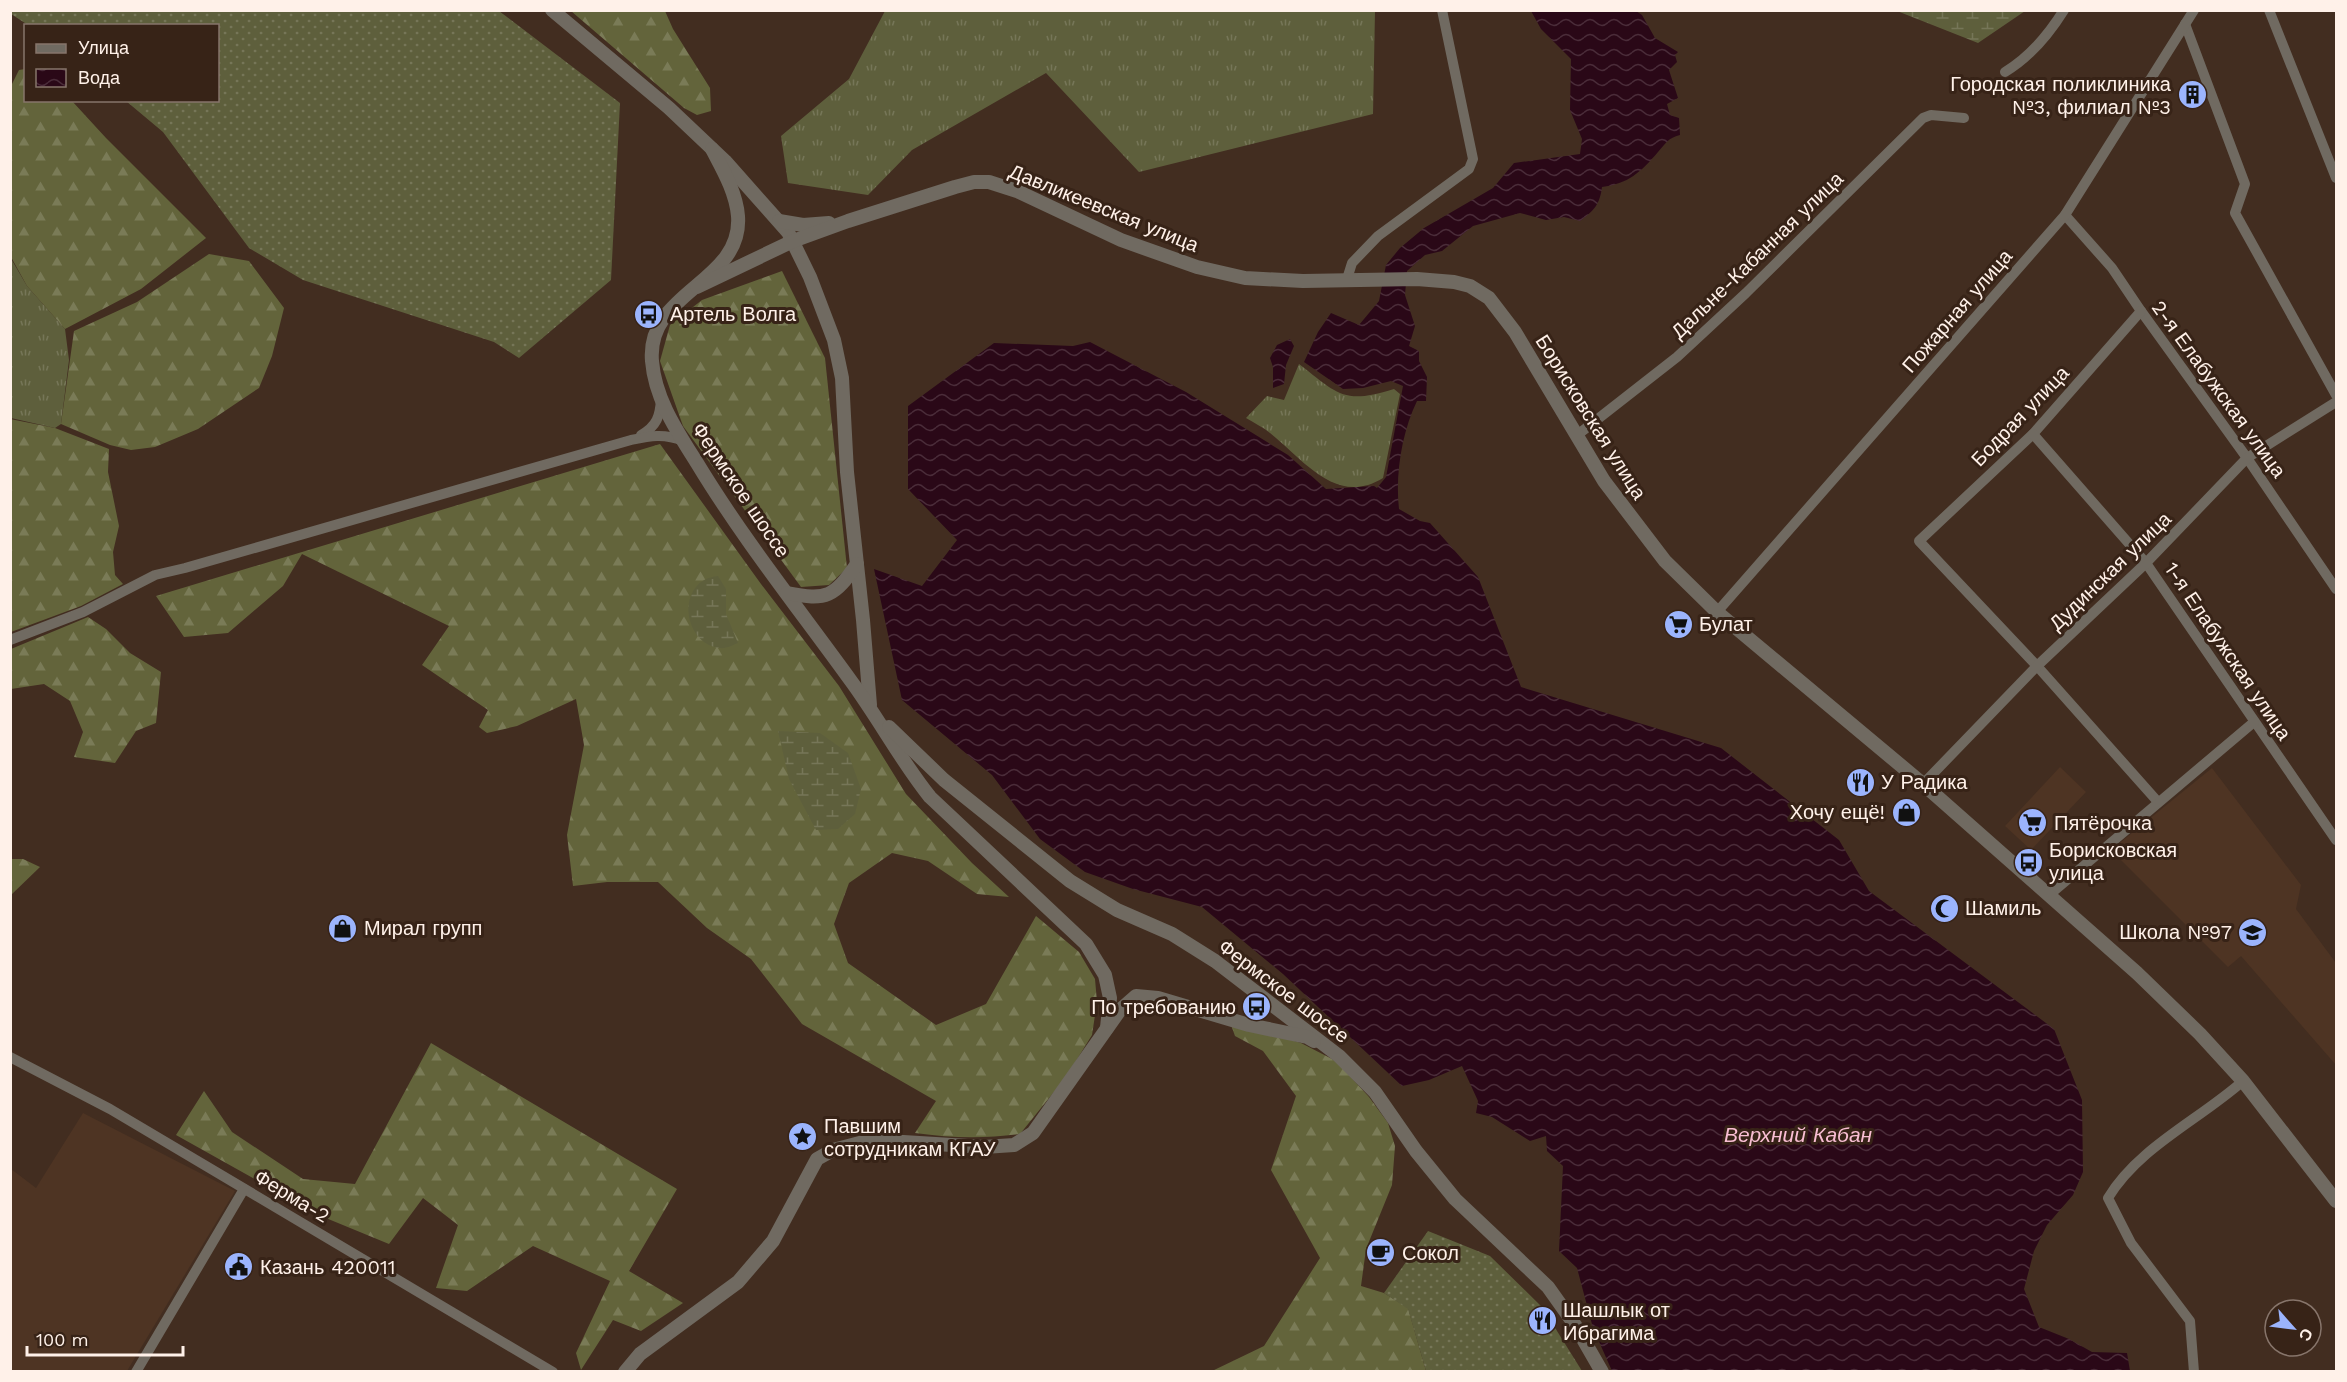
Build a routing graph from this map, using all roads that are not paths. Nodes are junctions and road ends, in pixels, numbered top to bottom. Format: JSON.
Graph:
{"nodes":[{"id":1,"x":552,"y":10,"type":"edge"},
{"id":2,"x":1442,"y":10,"type":"edge"},
{"id":3,"x":2064,"y":10,"type":"edge"},
{"id":4,"x":2194,"y":10,"type":"edge"},
{"id":5,"x":2269,"y":10,"type":"edge"},
{"id":6,"x":2185,"y":24,"type":"junction"},
{"id":7,"x":2005,"y":72,"type":"dead end"},
{"id":8,"x":1964,"y":118,"type":"dead end"},
{"id":9,"x":712,"y":149,"type":"junction"},
{"id":10,"x":2337,"y":178,"type":"edge"},
{"id":11,"x":2065,"y":215,"type":"junction"},
{"id":12,"x":779,"y":221,"type":"junction"},
{"id":13,"x":849,"y":221,"type":"junction"},
{"id":14,"x":793,"y":242,"type":"junction"},
{"id":15,"x":1347,"y":279,"type":"junction"},
{"id":16,"x":697,"y":286,"type":"junction"},
{"id":17,"x":1490,"y":298,"type":"joint"},
{"id":18,"x":2141,"y":311,"type":"junction"},
{"id":19,"x":2337,"y":395,"type":"edge"},
{"id":20,"x":661,"y":399,"type":"junction"},
{"id":21,"x":2337,"y":402,"type":"edge"},
{"id":22,"x":2032,"y":434,"type":"junction"},
{"id":23,"x":1576,"y":436,"type":"junction"},
{"id":24,"x":631,"y":440,"type":"junction"},
{"id":25,"x":683,"y":441,"type":"junction"},
{"id":26,"x":2247,"y":458,"type":"junction"},
{"id":27,"x":2146,"y":563,"type":"junction"},
{"id":28,"x":857,"y":564,"type":"junction"},
{"id":29,"x":2337,"y":589,"type":"edge"},
{"id":30,"x":787,"y":593,"type":"junction"},
{"id":31,"x":1717,"y":612,"type":"junction"},
{"id":32,"x":10,"y":640,"type":"edge"},
{"id":33,"x":2037,"y":666,"type":"junction"},
{"id":34,"x":872,"y":711,"type":"junction"},
{"id":35,"x":2254,"y":722,"type":"junction"},
{"id":36,"x":1923,"y":784,"type":"junction"},
{"id":37,"x":2158,"y":802,"type":"junction"},
{"id":38,"x":2337,"y":840,"type":"edge"},
{"id":39,"x":2048,"y":896,"type":"junction"},
{"id":40,"x":1107,"y":1028,"type":"junction"},
{"id":41,"x":10,"y":1056,"type":"edge"},
{"id":42,"x":1339,"y":1056,"type":"junction"},
{"id":43,"x":2243,"y":1080,"type":"junction"},
{"id":44,"x":244,"y":1189,"type":"junction"},
{"id":45,"x":2337,"y":1201,"type":"edge"},
{"id":46,"x":136,"y":1371,"type":"edge"},
{"id":47,"x":554,"y":1371,"type":"edge"},
{"id":48,"x":626,"y":1371,"type":"edge"},
{"id":49,"x":1602,"y":1371,"type":"edge"},
{"id":50,"x":2194,"y":1371,"type":"edge"}],
"edges":[{"from":1,"to":9,"type":"street","name":"Фермское шоссе"},
{"from":2,"to":15,"type":"street"},
{"from":3,"to":7,"type":"street"},
{"from":4,"to":6,"type":"street","name":"Пожарная улица"},
{"from":5,"to":10,"type":"street"},
{"from":6,"to":11,"type":"street","name":"Пожарная улица"},
{"from":6,"to":19,"type":"street"},
{"from":8,"to":23,"type":"street","name":"Дальне-Кабанная улица"},
{"from":9,"to":12,"type":"street","name":"Фермское шоссе"},
{"from":9,"to":16,"type":"street","name":"Фермское шоссе"},
{"from":11,"to":18,"type":"street","name":"2-я Елабужская улица"},
{"from":11,"to":31,"type":"street","name":"Пожарная улица"},
{"from":12,"to":13,"type":"street"},
{"from":12,"to":14,"type":"street","name":"Фермское шоссе"},
{"from":13,"to":14,"type":"street","name":"Фермское шоссе"},
{"from":13,"to":15,"type":"street","name":"Давликеевская улица"},
{"from":14,"to":16,"type":"street","name":"Фермское шоссе"},
{"from":14,"to":28,"type":"street","name":"Фермское шоссе"},
{"from":15,"to":17,"type":"street","name":"Давликеевская улица"},
{"from":16,"to":20,"type":"street","name":"Фермское шоссе"},
{"from":17,"to":23,"type":"street","name":"Борисковская улица"},
{"from":18,"to":22,"type":"street","name":"Бодрая улица"},
{"from":18,"to":26,"type":"street","name":"2-я Елабужская улица"},
{"from":20,"to":24,"type":"street"},
{"from":20,"to":25,"type":"street","name":"Фермское шоссе"},
{"from":21,"to":26,"type":"street","name":"Дудинская улица"},
{"from":22,"to":27,"type":"street","name":"1-я Елабужская улица"},
{"from":22,"to":33,"type":"street","name":"Бодрая улица"},
{"from":23,"to":31,"type":"street","name":"Борисковская улица"},
{"from":24,"to":25,"type":"street"},
{"from":24,"to":32,"type":"street"},
{"from":25,"to":30,"type":"street","name":"Фермское шоссе"},
{"from":26,"to":27,"type":"street","name":"Дудинская улица"},
{"from":26,"to":29,"type":"street","name":"2-я Елабужская улица"},
{"from":27,"to":33,"type":"street","name":"Дудинская улица"},
{"from":27,"to":35,"type":"street","name":"1-я Елабужская улица"},
{"from":28,"to":30,"type":"street"},
{"from":28,"to":34,"type":"street","name":"Фермское шоссе"},
{"from":30,"to":34,"type":"street","name":"Фермское шоссе"},
{"from":31,"to":36,"type":"street","name":"Борисковская улица"},
{"from":33,"to":36,"type":"street","name":"Дудинская улица"},
{"from":33,"to":37,"type":"street"},
{"from":34,"to":40,"type":"street","name":"Фермское шоссе"},
{"from":34,"to":42,"type":"street","name":"Фермское шоссе"},
{"from":35,"to":37,"type":"street"},
{"from":35,"to":38,"type":"street","name":"1-я Елабужская улица"},
{"from":36,"to":39,"type":"street","name":"Борисковская улица"},
{"from":37,"to":39,"type":"street"},
{"from":39,"to":43,"type":"street","name":"Борисковская улица"},
{"from":40,"to":42,"type":"street"},
{"from":40,"to":48,"type":"street"},
{"from":41,"to":44,"type":"street","name":"Ферма-2"},
{"from":42,"to":49,"type":"street","name":"Фермское шоссе"},
{"from":43,"to":45,"type":"street","name":"Борисковская улица"},
{"from":43,"to":50,"type":"street"},
{"from":44,"to":46,"type":"street"},
{"from":44,"to":47,"type":"street","name":"Ферма-2"}]}
